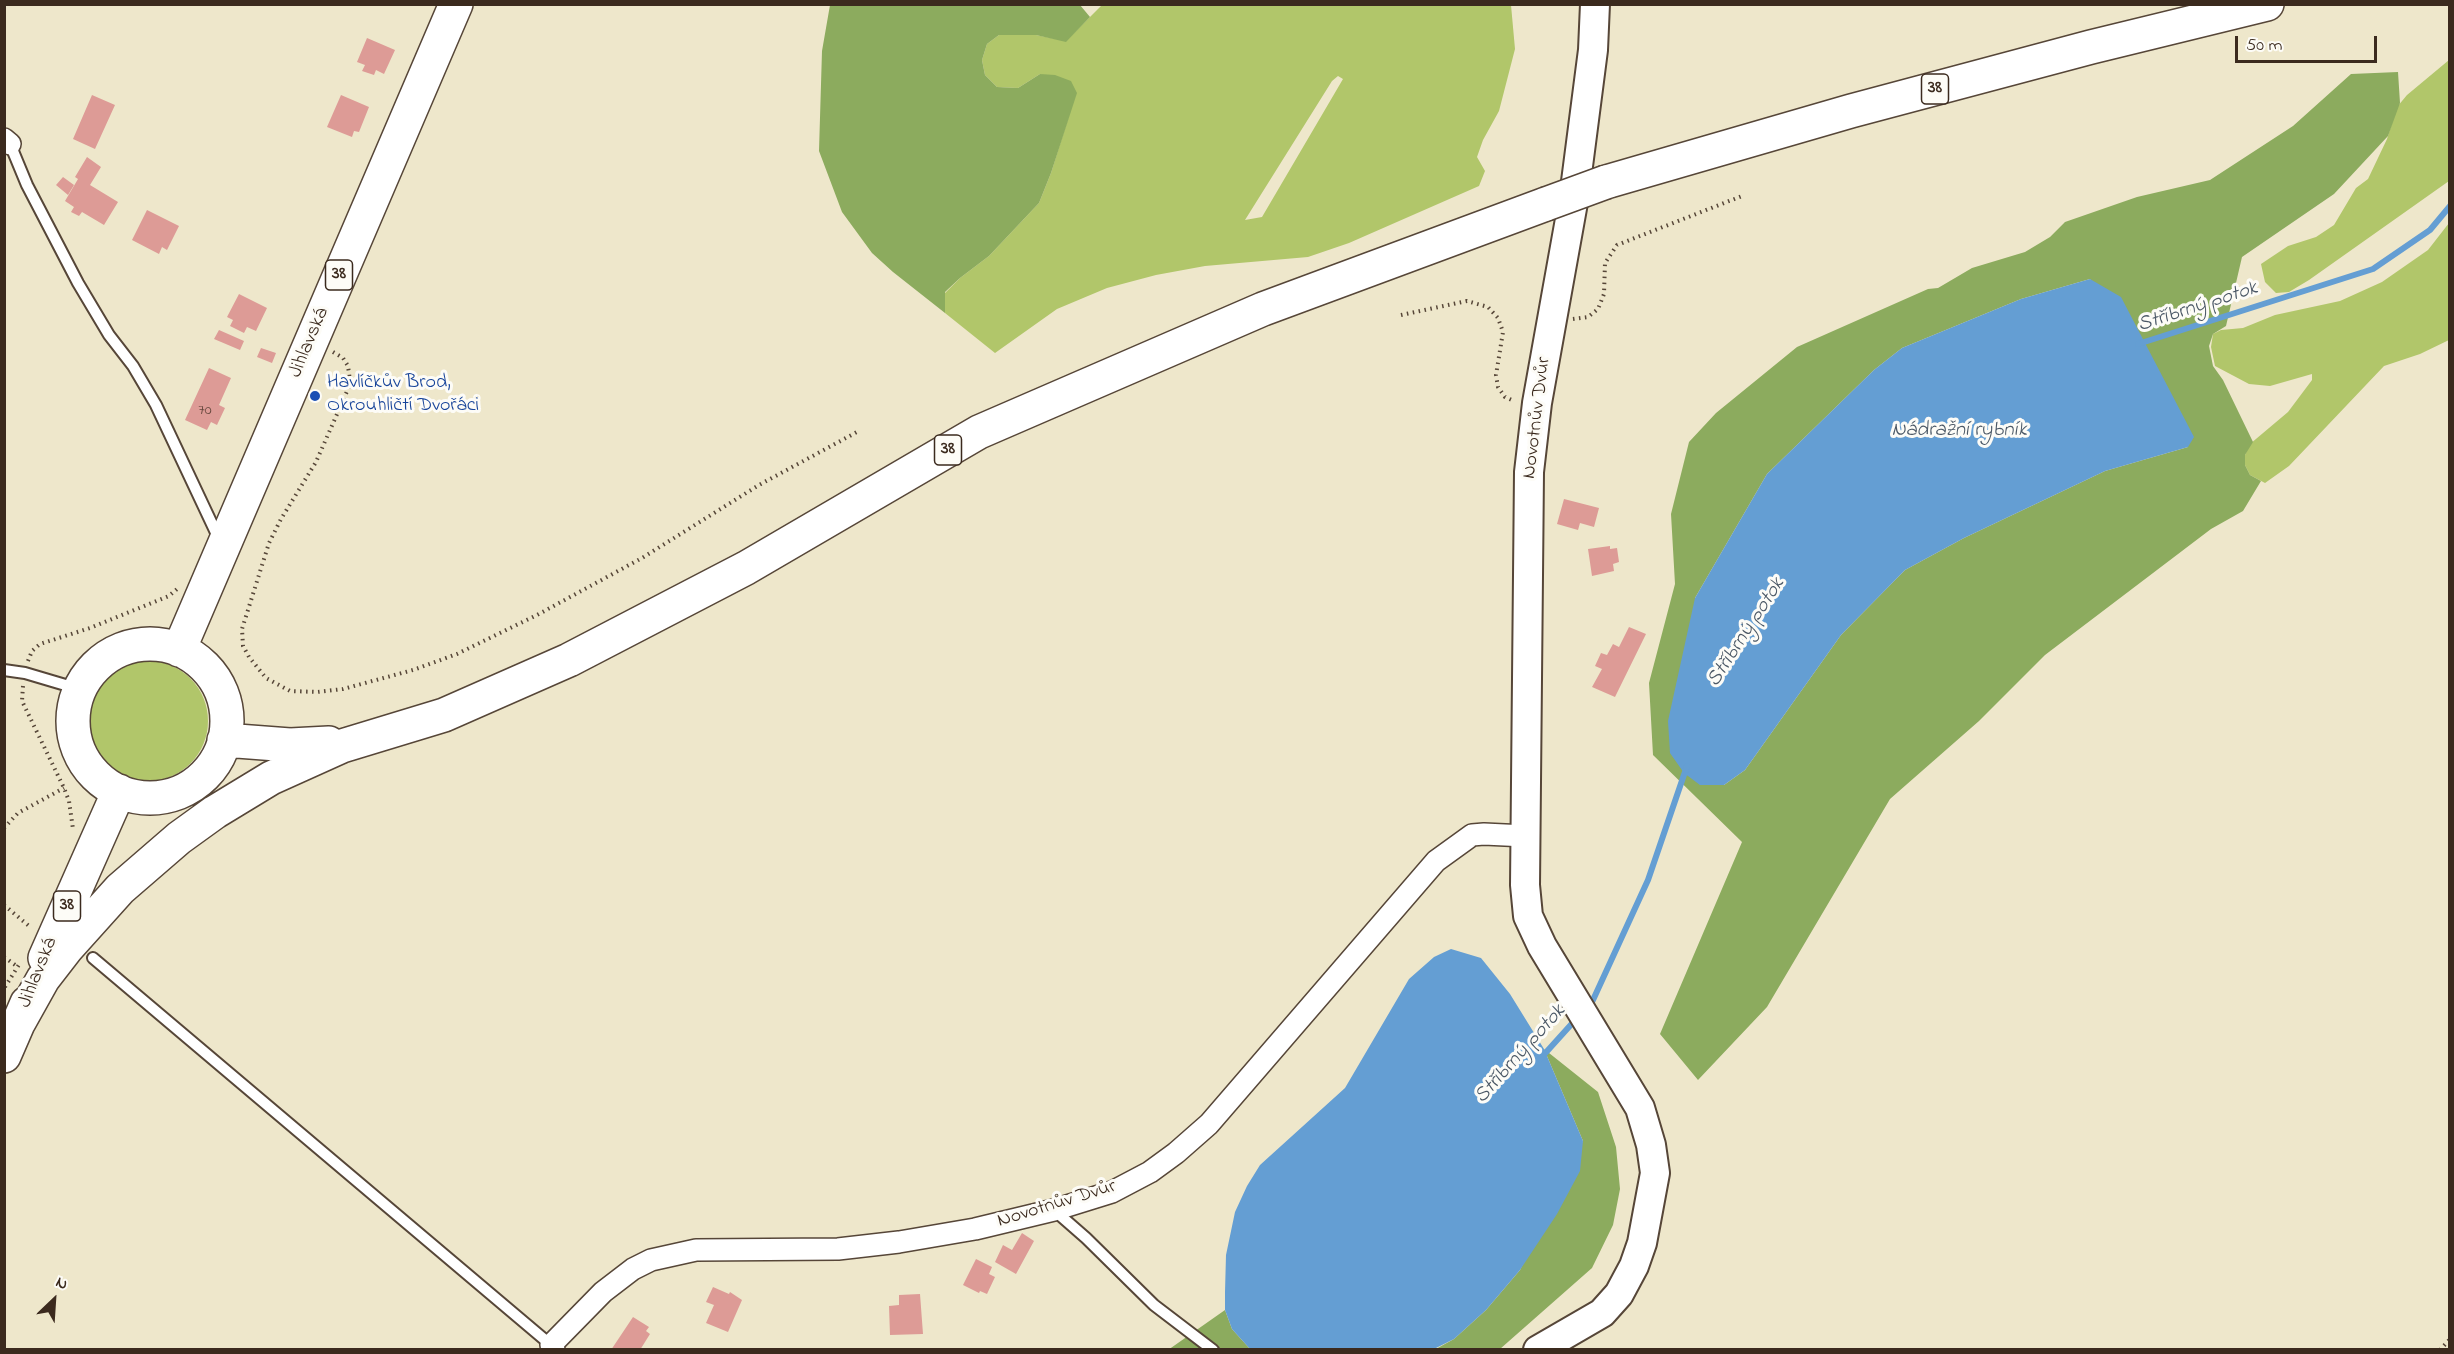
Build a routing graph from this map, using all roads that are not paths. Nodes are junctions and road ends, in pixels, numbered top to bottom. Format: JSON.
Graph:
{"nodes":[{"id":1,"x":456,"y":4,"type":"edge"},
{"id":2,"x":1595,"y":4,"type":"edge"},
{"id":3,"x":2267,"y":4,"type":"edge"},
{"id":4,"x":7,"y":141,"type":"edge"},
{"id":5,"x":222,"y":547,"type":"junction"},
{"id":6,"x":179,"y":650,"type":"junction"},
{"id":7,"x":4,"y":670,"type":"edge"},
{"id":8,"x":79,"y":689,"type":"junction"},
{"id":9,"x":369,"y":738,"type":"junction"},
{"id":10,"x":224,"y":740,"type":"junction"},
{"id":11,"x":119,"y":791,"type":"junction"},
{"id":12,"x":1526,"y":836,"type":"junction"},
{"id":13,"x":93,"y":958,"type":"dead end"},
{"id":14,"x":19,"y":1022,"type":"junction"},
{"id":15,"x":4,"y":1056,"type":"edge"},
{"id":16,"x":1054,"y":1210,"type":"junction"},
{"id":17,"x":553,"y":1347,"type":"edge"},
{"id":18,"x":1213,"y":1350,"type":"edge"},
{"id":19,"x":1538,"y":1350,"type":"edge"}],
"edges":[{"from":1,"to":5,"type":"main road","name":"Jihlavská","number":"38"},
{"from":2,"to":12,"type":"street","name":"Novotnův Dvůr"},
{"from":3,"to":9,"type":"main road","number":"38","bridge":true},
{"from":4,"to":5,"type":"lane"},
{"from":5,"to":6,"type":"main road","name":"Jihlavská","number":"38"},
{"from":6,"to":8,"type":"main road"},
{"from":6,"to":10,"type":"main road"},
{"from":7,"to":8,"type":"lane"},
{"from":8,"to":11,"type":"main road"},
{"from":9,"to":10,"type":"main road","number":"38"},
{"from":9,"to":14,"type":"main road"},
{"from":10,"to":11,"type":"main road"},
{"from":11,"to":14,"type":"main road","name":"Jihlavská","number":"38"},
{"from":12,"to":16,"type":"street","name":"Novotnův Dvůr"},
{"from":12,"to":19,"type":"street","name":"Novotnův Dvůr"},
{"from":13,"to":17,"type":"lane"},
{"from":14,"to":15,"type":"main road","name":"Jihlavská","number":"38"},
{"from":16,"to":17,"type":"street","name":"Novotnův Dvůr"},
{"from":16,"to":18,"type":"lane"}]}
